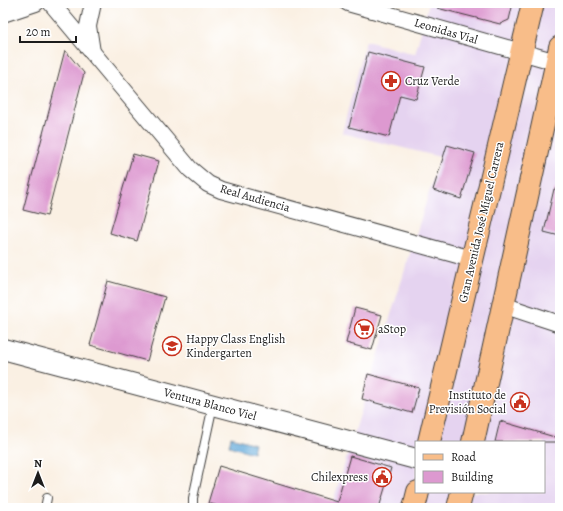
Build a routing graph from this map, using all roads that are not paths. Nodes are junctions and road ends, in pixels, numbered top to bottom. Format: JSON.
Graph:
{"nodes":[{"id":1,"x":36,"y":3,"type":"edge"},
{"id":2,"x":51,"y":3,"type":"edge"},
{"id":3,"x":93,"y":3,"type":"edge"},
{"id":4,"x":348,"y":3,"type":"edge"},
{"id":5,"x":533,"y":3,"type":"edge"},
{"id":6,"x":3,"y":14,"type":"edge"},
{"id":7,"x":92,"y":52,"type":"junction"},
{"id":8,"x":522,"y":52,"type":"junction"},
{"id":9,"x":559,"y":57,"type":"edge"},
{"id":10,"x":472,"y":258,"type":"junction"},
{"id":11,"x":503,"y":305,"type":"junction"},
{"id":12,"x":560,"y":324,"type":"edge"},
{"id":13,"x":3,"y":349,"type":"edge"},
{"id":14,"x":213,"y":405,"type":"junction"},
{"id":15,"x":429,"y":441,"type":"edge"},
{"id":16,"x":473,"y":441,"type":"edge"},
{"id":17,"x":415,"y":459,"type":"edge"},
{"id":18,"x":418,"y":493,"type":"edge"},
{"id":19,"x":462,"y":493,"type":"edge"},
{"id":20,"x":47,"y":498,"type":"dead end"},
{"id":21,"x":44,"y":508,"type":"edge"},
{"id":22,"x":194,"y":508,"type":"edge"},
{"id":23,"x":414,"y":508,"type":"edge"},
{"id":24,"x":458,"y":508,"type":"edge"}],
"edges":[{"from":1,"to":6,"type":"street"},
{"from":2,"to":7,"type":"street","name":"Real Audiencia"},
{"from":3,"to":7,"type":"street"},
{"from":4,"to":8,"type":"street","name":"Leonidas Vial"},
{"from":5,"to":8,"type":"main road","name":"Gran Avenida José Miguel Carrera"},
{"from":7,"to":10,"type":"street","name":"Real Audiencia"},
{"from":8,"to":9,"type":"street","name":"Leonidas Vial"},
{"from":8,"to":10,"type":"main road","name":"Gran Avenida José Miguel Carrera"},
{"from":9,"to":11,"type":"main road"},
{"from":10,"to":15,"type":"main road","name":"Gran Avenida José Miguel Carrera"},
{"from":11,"to":12,"type":"street"},
{"from":11,"to":16,"type":"main road"},
{"from":13,"to":14,"type":"street","name":"Ventura Blanco Viel"},
{"from":14,"to":17,"type":"street","name":"Ventura Blanco Viel"},
{"from":14,"to":22,"type":"lane"},
{"from":18,"to":23,"type":"main road"},
{"from":19,"to":24,"type":"main road"},
{"from":20,"to":21,"type":"lane"}]}
